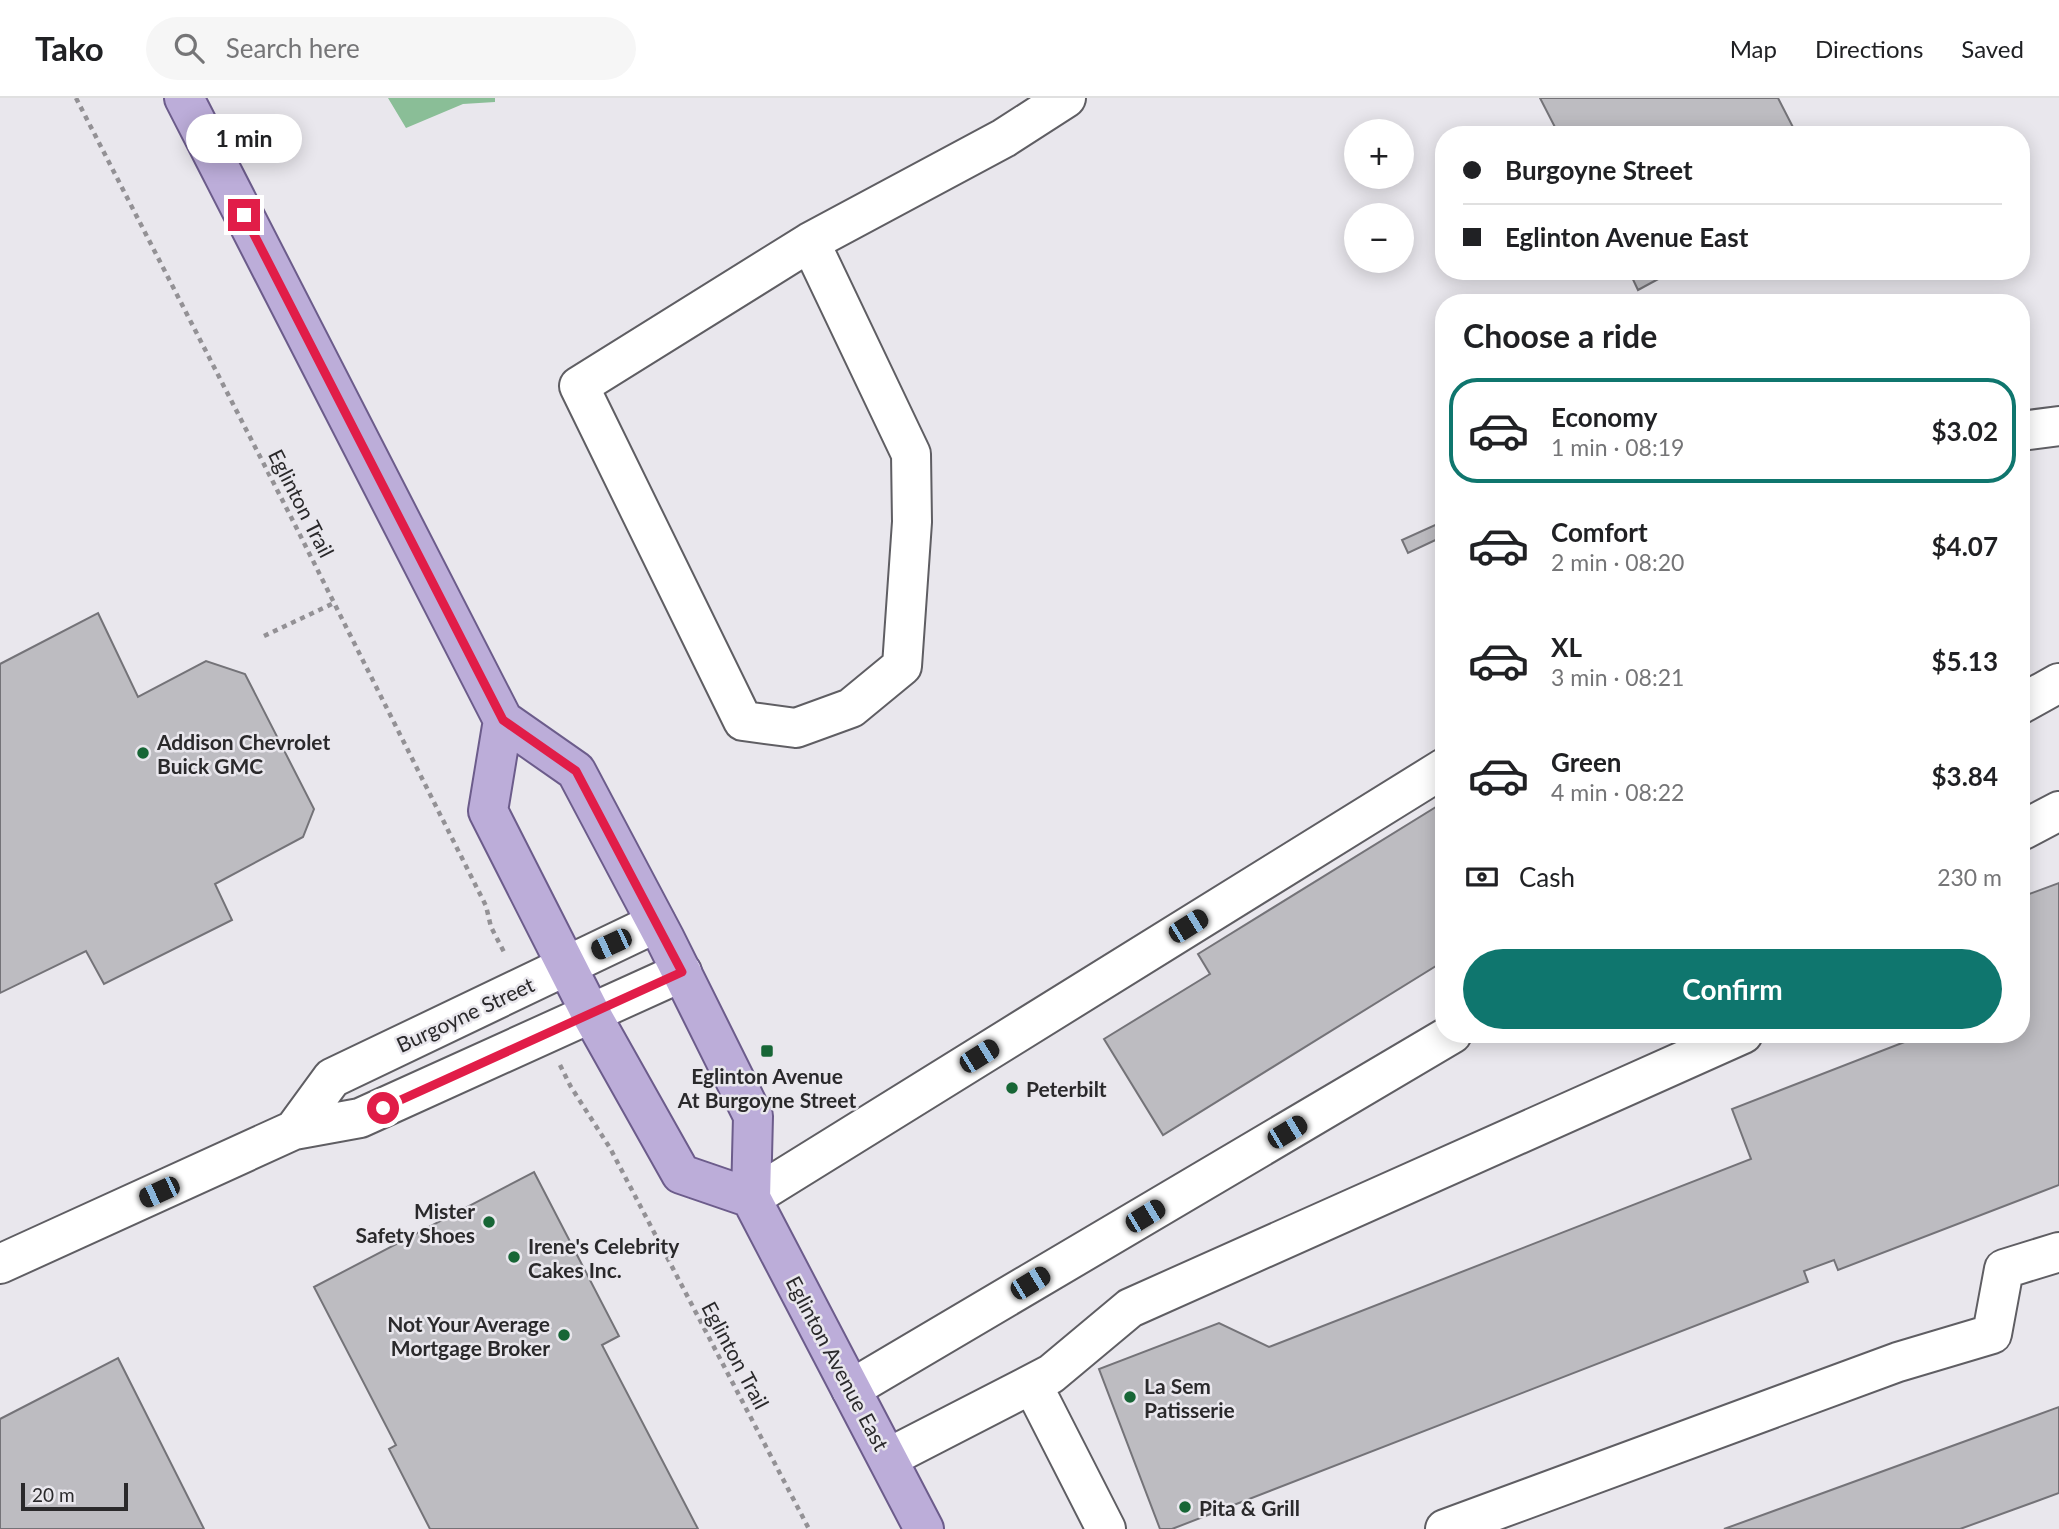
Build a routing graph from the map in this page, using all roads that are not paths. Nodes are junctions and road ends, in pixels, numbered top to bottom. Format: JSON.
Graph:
{"nodes":[{"id":1,"x":184,"y":98,"type":"edge"},
{"id":2,"x":1066,"y":98,"type":"edge"},
{"id":3,"x":810,"y":242,"type":"junction"},
{"id":4,"x":2059,"y":426,"type":"edge"},
{"id":5,"x":2030,"y":430,"type":"edge"},
{"id":6,"x":2059,"y":683,"type":"edge"},
{"id":7,"x":2030,"y":699,"type":"edge"},
{"id":8,"x":503,"y":720,"type":"junction"},
{"id":9,"x":1435,"y":774,"type":"edge"},
{"id":10,"x":2059,"y":811,"type":"edge"},
{"id":11,"x":2030,"y":826,"type":"edge"},
{"id":12,"x":656,"y":923,"type":"junction"},
{"id":13,"x":566,"y":966,"type":"junction"},
{"id":14,"x":682,"y":972,"type":"junction"},
{"id":15,"x":591,"y":1014,"type":"junction"},
{"id":16,"x":1437,"y":1043,"type":"edge"},
{"id":17,"x":1724,"y":1043,"type":"edge"},
{"id":18,"x":294,"y":1130,"type":"junction"},
{"id":19,"x":751,"y":1198,"type":"junction"},
{"id":20,"x":2059,"y":1252,"type":"edge"},
{"id":21,"x":0,"y":1264,"type":"edge"},
{"id":22,"x":1031,"y":1384,"type":"junction"},
{"id":23,"x":851,"y":1389,"type":"junction"},
{"id":24,"x":888,"y":1458,"type":"junction"},
{"id":25,"x":925,"y":1529,"type":"edge"},
{"id":26,"x":1106,"y":1529,"type":"edge"},
{"id":27,"x":1445,"y":1529,"type":"edge"}],
"edges":[{"from":1,"to":8,"type":"main road","name":"Eglinton Avenue East"},
{"from":2,"to":3,"type":"street"},
{"from":3,"to":3,"type":"street"},
{"from":4,"to":5,"type":"street"},
{"from":6,"to":7,"type":"street"},
{"from":8,"to":12,"type":"main road","name":"Eglinton Avenue East"},
{"from":8,"to":13,"type":"main road"},
{"from":9,"to":19,"type":"street"},
{"from":10,"to":11,"type":"street"},
{"from":12,"to":13,"type":"street","name":"Burgoyne Street"},
{"from":12,"to":14,"type":"main road","name":"Eglinton Avenue East"},
{"from":13,"to":15,"type":"main road"},
{"from":13,"to":18,"type":"street","name":"Burgoyne Street"},
{"from":14,"to":15,"type":"street","name":"Burgoyne Street"},
{"from":14,"to":19,"type":"main road","name":"Eglinton Avenue East"},
{"from":15,"to":18,"type":"street","name":"Burgoyne Street"},
{"from":15,"to":19,"type":"main road"},
{"from":16,"to":23,"type":"street"},
{"from":17,"to":22,"type":"street"},
{"from":18,"to":21,"type":"street","name":"Burgoyne Street"},
{"from":19,"to":23,"type":"main road","name":"Eglinton Avenue East"},
{"from":20,"to":27,"type":"street"},
{"from":22,"to":24,"type":"street"},
{"from":22,"to":26,"type":"street"},
{"from":23,"to":24,"type":"main road","name":"Eglinton Avenue East"},
{"from":24,"to":25,"type":"main road","name":"Eglinton Avenue East"}]}
